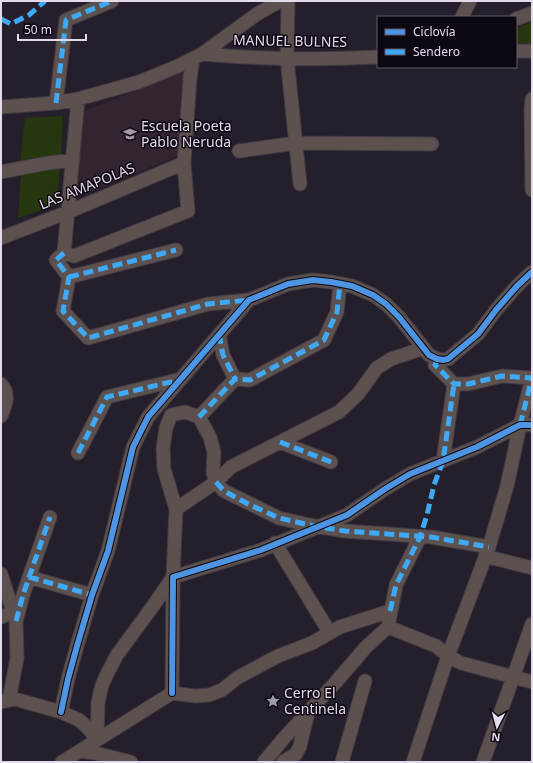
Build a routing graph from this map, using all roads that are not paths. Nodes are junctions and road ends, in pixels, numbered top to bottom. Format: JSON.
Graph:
{"nodes":[{"id":1,"x":112,"y":1,"type":"edge"},
{"id":2,"x":280,"y":1,"type":"edge"},
{"id":3,"x":288,"y":1,"type":"edge"},
{"id":4,"x":470,"y":1,"type":"edge"},
{"id":5,"x":532,"y":13,"type":"edge"},
{"id":6,"x":462,"y":16,"type":"edge"},
{"id":7,"x":517,"y":19,"type":"edge"},
{"id":8,"x":517,"y":51,"type":"edge"},
{"id":9,"x":532,"y":51,"type":"edge"},
{"id":10,"x":198,"y":57,"type":"junction"},
{"id":11,"x":377,"y":57,"type":"edge"},
{"id":12,"x":287,"y":58,"type":"junction"},
{"id":13,"x":78,"y":99,"type":"junction"},
{"id":14,"x":56,"y":103,"type":"junction"},
{"id":15,"x":532,"y":106,"type":"edge"},
{"id":16,"x":1,"y":107,"type":"edge"},
{"id":17,"x":296,"y":143,"type":"junction"},
{"id":18,"x":432,"y":144,"type":"dead end"},
{"id":19,"x":238,"y":151,"type":"dead end"},
{"id":20,"x":73,"y":160,"type":"junction"},
{"id":21,"x":184,"y":163,"type":"junction"},
{"id":22,"x":1,"y":172,"type":"edge"},
{"id":23,"x":300,"y":184,"type":"dead end"},
{"id":24,"x":532,"y":190,"type":"edge"},
{"id":25,"x":68,"y":212,"type":"junction"},
{"id":26,"x":1,"y":238,"type":"edge"},
{"id":27,"x":176,"y":250,"type":"dead end"},
{"id":28,"x":64,"y":254,"type":"junction"},
{"id":29,"x":532,"y":272,"type":"edge"},
{"id":30,"x":69,"y":277,"type":"junction"},
{"id":31,"x":340,"y":284,"type":"junction"},
{"id":32,"x":249,"y":300,"type":"junction"},
{"id":33,"x":219,"y":334,"type":"junction"},
{"id":34,"x":424,"y":348,"type":"junction"},
{"id":35,"x":437,"y":359,"type":"junction"},
{"id":36,"x":532,"y":378,"type":"edge"},
{"id":37,"x":180,"y":379,"type":"junction"},
{"id":38,"x":235,"y":379,"type":"junction"},
{"id":39,"x":1,"y":384,"type":"edge"},
{"id":40,"x":454,"y":384,"type":"junction"},
{"id":41,"x":1,"y":416,"type":"edge"},
{"id":42,"x":199,"y":417,"type":"junction"},
{"id":43,"x":526,"y":425,"type":"edge"},
{"id":44,"x":280,"y":442,"type":"junction"},
{"id":45,"x":78,"y":453,"type":"dead end"},
{"id":46,"x":443,"y":461,"type":"junction"},
{"id":47,"x":331,"y":462,"type":"dead end"},
{"id":48,"x":216,"y":482,"type":"junction"},
{"id":49,"x":176,"y":509,"type":"junction"},
{"id":50,"x":50,"y":517,"type":"dead end"},
{"id":51,"x":318,"y":527,"type":"junction"},
{"id":52,"x":420,"y":537,"type":"junction"},
{"id":53,"x":276,"y":543,"type":"junction"},
{"id":54,"x":487,"y":552,"type":"junction"},
{"id":55,"x":532,"y":568,"type":"edge"},
{"id":56,"x":1,"y":574,"type":"edge"},
{"id":57,"x":29,"y":577,"type":"junction"},
{"id":58,"x":173,"y":577,"type":"junction"},
{"id":59,"x":92,"y":596,"type":"junction"},
{"id":60,"x":390,"y":612,"type":"junction"},
{"id":61,"x":10,"y":617,"type":"edge"},
{"id":62,"x":532,"y":624,"type":"edge"},
{"id":63,"x":388,"y":627,"type":"junction"},
{"id":64,"x":330,"y":633,"type":"junction"},
{"id":65,"x":448,"y":656,"type":"junction"},
{"id":66,"x":514,"y":677,"type":"junction"},
{"id":67,"x":365,"y":681,"type":"dead end"},
{"id":68,"x":532,"y":682,"type":"edge"},
{"id":69,"x":172,"y":692,"type":"junction"},
{"id":70,"x":5,"y":701,"type":"edge"},
{"id":71,"x":62,"y":712,"type":"junction"},
{"id":72,"x":308,"y":713,"type":"junction"},
{"id":73,"x":97,"y":739,"type":"junction"},
{"id":74,"x":80,"y":751,"type":"junction"},
{"id":75,"x":297,"y":758,"type":"edge"},
{"id":76,"x":111,"y":759,"type":"edge"},
{"id":77,"x":62,"y":762,"type":"edge"},
{"id":78,"x":131,"y":762,"type":"edge"},
{"id":79,"x":264,"y":762,"type":"edge"},
{"id":80,"x":283,"y":762,"type":"edge"},
{"id":81,"x":342,"y":762,"type":"edge"},
{"id":82,"x":413,"y":762,"type":"edge"},
{"id":83,"x":483,"y":762,"type":"edge"}],
"edges":[{"from":1,"to":14,"type":"street"},
{"from":2,"to":10,"type":"street","name":"MANUEL BULNES"},
{"from":3,"to":12,"type":"street"},
{"from":4,"to":6,"type":"street"},
{"from":5,"to":7,"type":"street"},
{"from":8,"to":9,"type":"street"},
{"from":10,"to":12,"type":"street","name":"MANUEL BULNES"},
{"from":10,"to":13,"type":"street","name":"MANUEL BULNES"},
{"from":10,"to":21,"type":"street"},
{"from":11,"to":12,"type":"street","name":"MANUEL BULNES"},
{"from":12,"to":17,"type":"street"},
{"from":13,"to":14,"type":"street","name":"MANUEL BULNES"},
{"from":13,"to":20,"type":"street"},
{"from":14,"to":16,"type":"street","name":"MANUEL BULNES"},
{"from":15,"to":24,"type":"street"},
{"from":17,"to":18,"type":"street"},
{"from":17,"to":19,"type":"street"},
{"from":17,"to":23,"type":"street"},
{"from":20,"to":22,"type":"street"},
{"from":20,"to":25,"type":"street"},
{"from":21,"to":25,"type":"street","name":"LAS AMAPOLAS"},
{"from":21,"to":28,"type":"street"},
{"from":25,"to":26,"type":"street","name":"LAS AMAPOLAS"},
{"from":25,"to":28,"type":"street"},
{"from":27,"to":30,"type":"street"},
{"from":28,"to":30,"type":"street"},
{"from":29,"to":35,"type":"street"},
{"from":30,"to":32,"type":"street"},
{"from":31,"to":32,"type":"street"},
{"from":31,"to":34,"type":"street"},
{"from":31,"to":38,"type":"street"},
{"from":32,"to":33,"type":"street"},
{"from":33,"to":37,"type":"street"},
{"from":33,"to":38,"type":"street"},
{"from":34,"to":35,"type":"street"},
{"from":34,"to":44,"type":"street"},
{"from":35,"to":40,"type":"street"},
{"from":36,"to":40,"type":"street"},
{"from":36,"to":43,"type":"street"},
{"from":37,"to":45,"type":"street"},
{"from":37,"to":59,"type":"street"},
{"from":38,"to":42,"type":"street"},
{"from":39,"to":41,"type":"street"},
{"from":40,"to":46,"type":"street"},
{"from":42,"to":48,"type":"street"},
{"from":42,"to":49,"type":"street"},
{"from":43,"to":46,"type":"street"},
{"from":43,"to":54,"type":"street"},
{"from":44,"to":47,"type":"street"},
{"from":44,"to":48,"type":"street"},
{"from":46,"to":51,"type":"street"},
{"from":48,"to":49,"type":"street"},
{"from":48,"to":51,"type":"street"},
{"from":49,"to":58,"type":"street"},
{"from":50,"to":57,"type":"street"},
{"from":51,"to":52,"type":"street"},
{"from":51,"to":53,"type":"street"},
{"from":52,"to":54,"type":"street"},
{"from":52,"to":60,"type":"street"},
{"from":53,"to":58,"type":"street"},
{"from":53,"to":64,"type":"street"},
{"from":54,"to":55,"type":"street"},
{"from":54,"to":65,"type":"street"},
{"from":56,"to":61,"type":"street"},
{"from":57,"to":59,"type":"street"},
{"from":57,"to":61,"type":"street"},
{"from":58,"to":69,"type":"street"},
{"from":58,"to":73,"type":"street"},
{"from":59,"to":71,"type":"street"},
{"from":60,"to":63,"type":"street"},
{"from":60,"to":64,"type":"street"},
{"from":61,"to":70,"type":"street"},
{"from":62,"to":66,"type":"street"},
{"from":63,"to":65,"type":"street"},
{"from":63,"to":72,"type":"street"},
{"from":64,"to":69,"type":"street"},
{"from":65,"to":66,"type":"street"},
{"from":65,"to":82,"type":"street"},
{"from":66,"to":68,"type":"street"},
{"from":66,"to":83,"type":"street"},
{"from":67,"to":81,"type":"street"},
{"from":69,"to":73,"type":"street"},
{"from":70,"to":71,"type":"street"},
{"from":71,"to":73,"type":"street"},
{"from":72,"to":75,"type":"street"},
{"from":72,"to":79,"type":"street"},
{"from":73,"to":74,"type":"street"},
{"from":74,"to":76,"type":"street"},
{"from":74,"to":77,"type":"street"},
{"from":75,"to":80,"type":"street"},
{"from":76,"to":78,"type":"street"}]}
